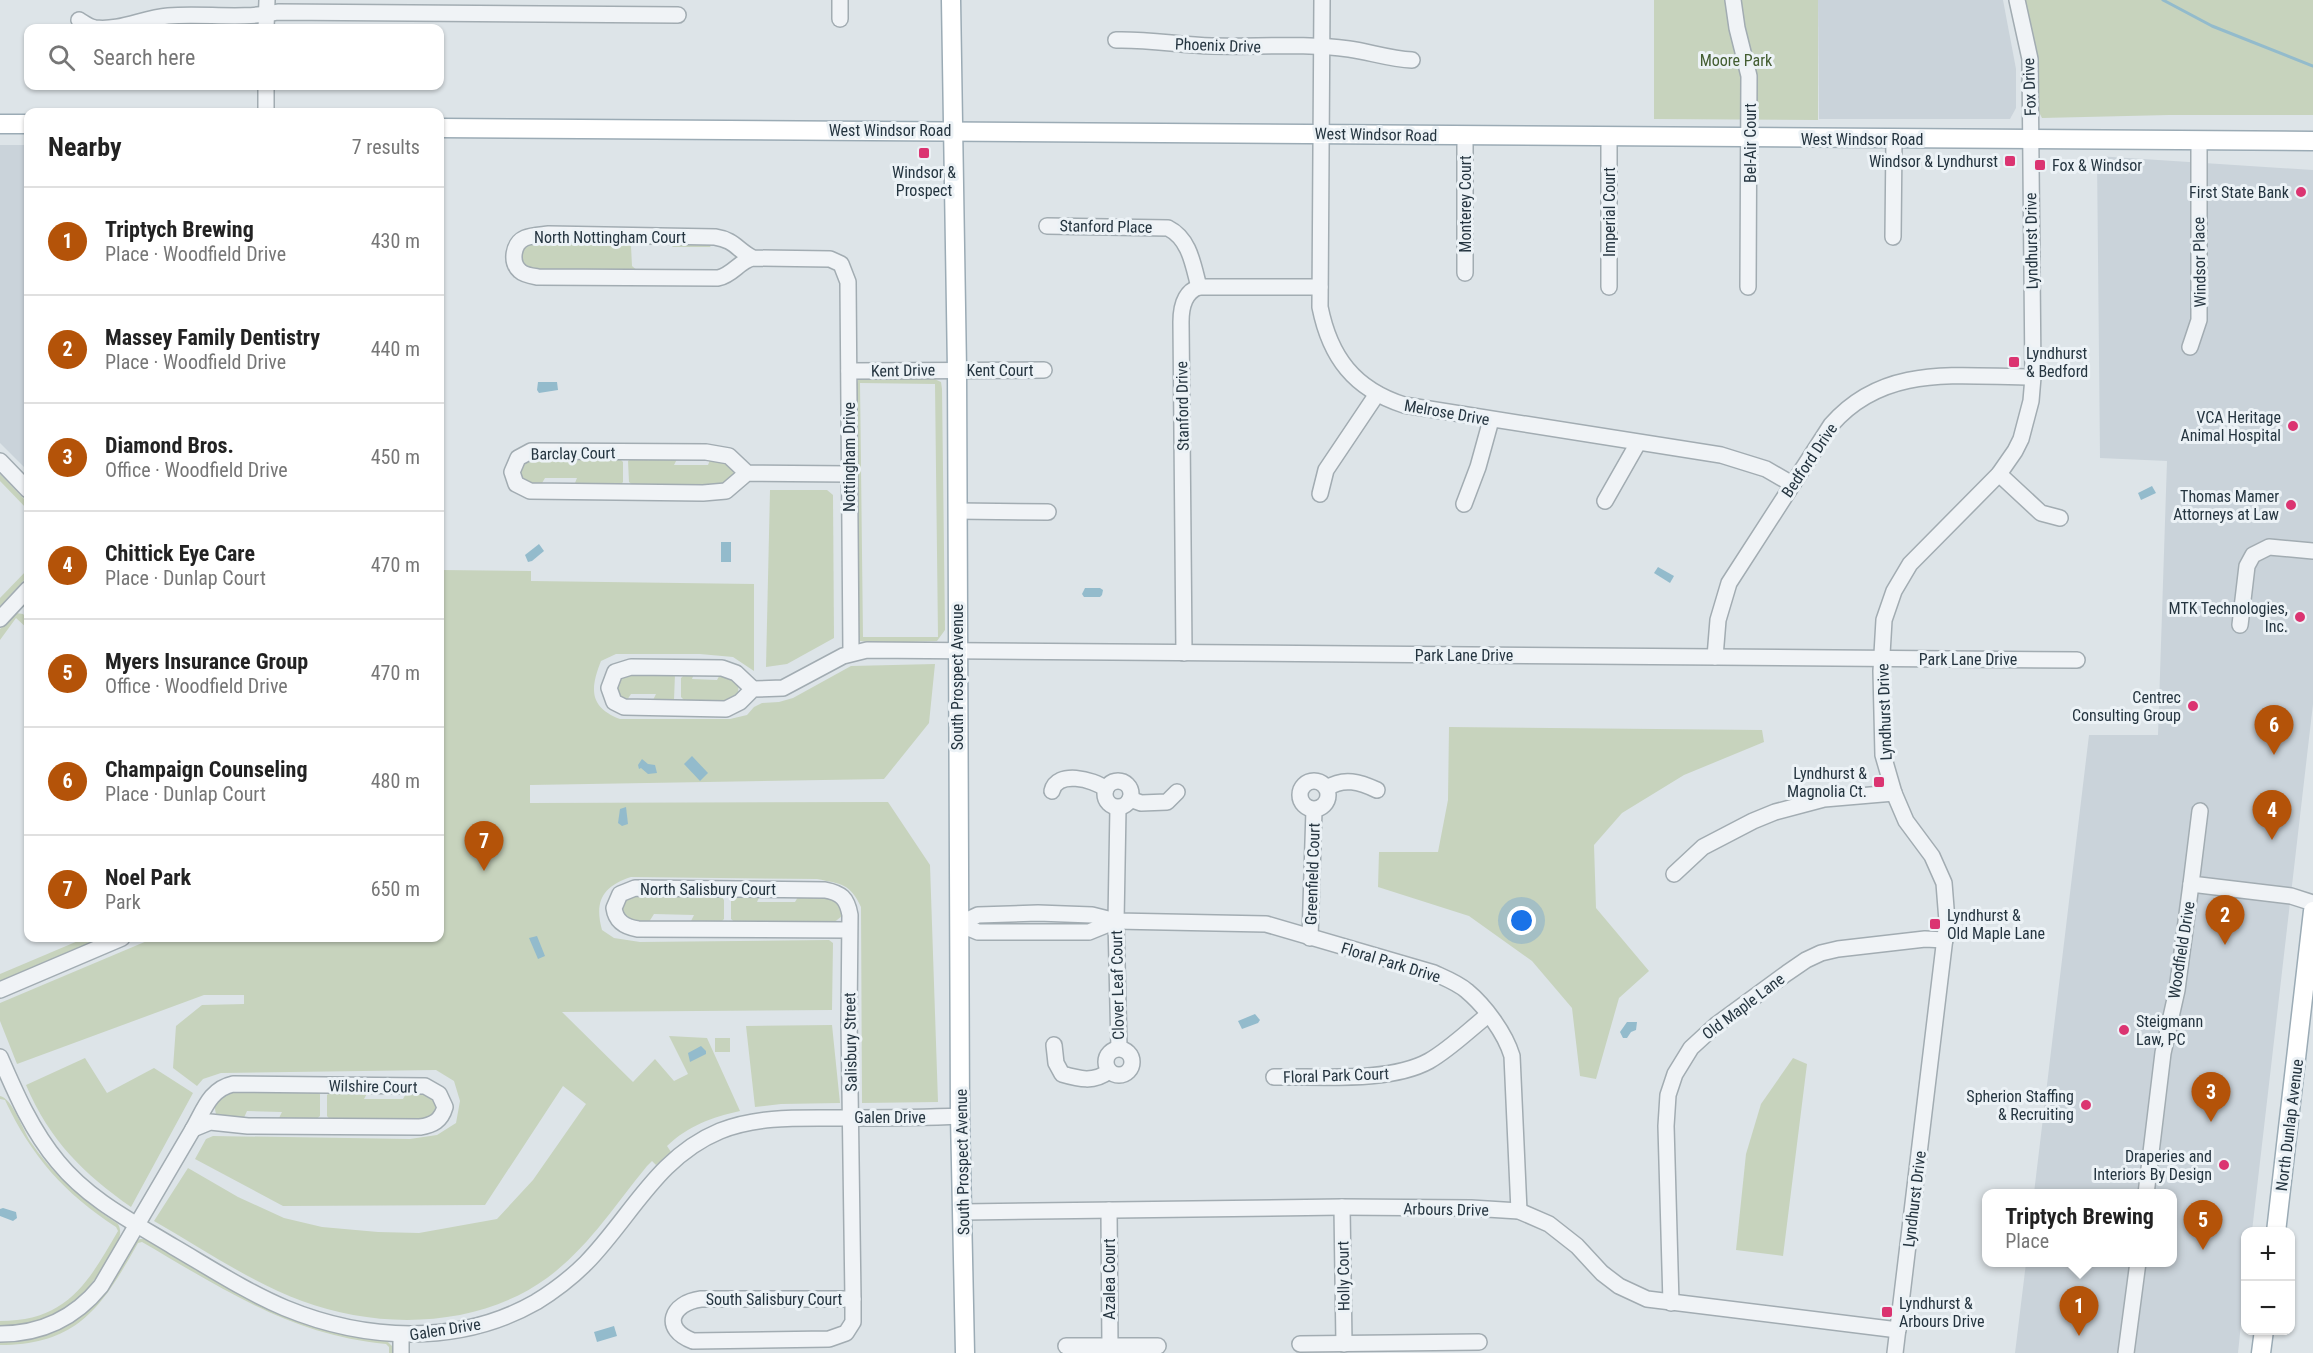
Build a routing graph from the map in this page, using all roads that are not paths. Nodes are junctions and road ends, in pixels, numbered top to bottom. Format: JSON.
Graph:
{"nodes":[{"id":1,"x":840,"y":0,"type":"edge"},
{"id":2,"x":951,"y":0,"type":"edge"},
{"id":3,"x":1322,"y":0,"type":"edge"},
{"id":4,"x":1733,"y":0,"type":"edge"},
{"id":5,"x":2017,"y":0,"type":"edge"},
{"id":6,"x":409,"y":6,"type":"edge"},
{"id":7,"x":553,"y":7,"type":"edge"},
{"id":8,"x":266,"y":14,"type":"edge"},
{"id":9,"x":678,"y":15,"type":"dead end"},
{"id":10,"x":840,"y":19,"type":"dead end"},
{"id":11,"x":79,"y":20,"type":"dead end"},
{"id":12,"x":86,"y":24,"type":"edge"},
{"id":13,"x":129,"y":24,"type":"edge"},
{"id":14,"x":1116,"y":40,"type":"dead end"},
{"id":15,"x":1321,"y":47,"type":"junction"},
{"id":16,"x":1412,"y":60,"type":"dead end"},
{"id":17,"x":266,"y":90,"type":"edge"},
{"id":18,"x":266,"y":108,"type":"edge"},
{"id":19,"x":0,"y":124,"type":"edge"},
{"id":20,"x":24,"y":124,"type":"edge"},
{"id":21,"x":444,"y":128,"type":"edge"},
{"id":22,"x":952,"y":131,"type":"junction"},
{"id":23,"x":1320,"y":133,"type":"junction"},
{"id":24,"x":1465,"y":136,"type":"junction"},
{"id":25,"x":1609,"y":137,"type":"junction"},
{"id":26,"x":1750,"y":138,"type":"junction"},
{"id":27,"x":1894,"y":140,"type":"junction"},
{"id":28,"x":2030,"y":140,"type":"junction"},
{"id":29,"x":2199,"y":140,"type":"junction"},
{"id":30,"x":2313,"y":141,"type":"edge"},
{"id":31,"x":1047,"y":226,"type":"dead end"},
{"id":32,"x":1893,"y":237,"type":"dead end"},
{"id":33,"x":753,"y":258,"type":"junction"},
{"id":34,"x":1465,"y":273,"type":"dead end"},
{"id":35,"x":1199,"y":287,"type":"junction"},
{"id":36,"x":1320,"y":287,"type":"junction"},
{"id":37,"x":1609,"y":287,"type":"dead end"},
{"id":38,"x":1749,"y":287,"type":"dead end"},
{"id":39,"x":2190,"y":347,"type":"dead end"},
{"id":40,"x":957,"y":370,"type":"junction"},
{"id":41,"x":1044,"y":370,"type":"dead end"},
{"id":42,"x":849,"y":371,"type":"junction"},
{"id":43,"x":2033,"y":377,"type":"junction"},
{"id":44,"x":1377,"y":394,"type":"junction"},
{"id":45,"x":1491,"y":420,"type":"junction"},
{"id":46,"x":1638,"y":442,"type":"junction"},
{"id":47,"x":0,"y":461,"type":"edge"},
{"id":48,"x":747,"y":473,"type":"junction"},
{"id":49,"x":849,"y":474,"type":"junction"},
{"id":50,"x":1999,"y":474,"type":"junction"},
{"id":51,"x":1792,"y":484,"type":"junction"},
{"id":52,"x":24,"y":486,"type":"edge"},
{"id":53,"x":1320,"y":494,"type":"dead end"},
{"id":54,"x":1605,"y":501,"type":"dead end"},
{"id":55,"x":1464,"y":504,"type":"dead end"},
{"id":56,"x":957,"y":511,"type":"junction"},
{"id":57,"x":1048,"y":512,"type":"dead end"},
{"id":58,"x":2060,"y":518,"type":"dead end"},
{"id":59,"x":2313,"y":551,"type":"edge"},
{"id":60,"x":24,"y":600,"type":"edge"},
{"id":61,"x":0,"y":619,"type":"edge"},
{"id":62,"x":2240,"y":625,"type":"dead end"},
{"id":63,"x":957,"y":651,"type":"junction"},
{"id":64,"x":851,"y":653,"type":"junction"},
{"id":65,"x":1185,"y":653,"type":"junction"},
{"id":66,"x":1715,"y":657,"type":"junction"},
{"id":67,"x":1882,"y":658,"type":"junction"},
{"id":68,"x":2077,"y":660,"type":"dead end"},
{"id":69,"x":753,"y":689,"type":"junction"},
{"id":70,"x":1106,"y":789,"type":"junction"},
{"id":71,"x":1327,"y":789,"type":"junction"},
{"id":72,"x":1377,"y":790,"type":"dead end"},
{"id":73,"x":1052,"y":791,"type":"dead end"},
{"id":74,"x":1177,"y":792,"type":"dead end"},
{"id":75,"x":1894,"y":793,"type":"junction"},
{"id":76,"x":1124,"y":803,"type":"junction"},
{"id":77,"x":1314,"y":810,"type":"junction"},
{"id":78,"x":2200,"y":811,"type":"dead end"},
{"id":79,"x":1674,"y":874,"type":"dead end"},
{"id":80,"x":2191,"y":884,"type":"junction"},
{"id":81,"x":2313,"y":903,"type":"edge"},
{"id":82,"x":2313,"y":911,"type":"edge"},
{"id":83,"x":1038,"y":913,"type":"junction"},
{"id":84,"x":1116,"y":921,"type":"junction"},
{"id":85,"x":959,"y":924,"type":"junction"},
{"id":86,"x":849,"y":930,"type":"junction"},
{"id":87,"x":1038,"y":932,"type":"junction"},
{"id":88,"x":1310,"y":938,"type":"junction"},
{"id":89,"x":1946,"y":940,"type":"junction"},
{"id":90,"x":113,"y":942,"type":"edge"},
{"id":91,"x":0,"y":990,"type":"edge"},
{"id":92,"x":1488,"y":1015,"type":"junction"},
{"id":93,"x":1054,"y":1045,"type":"dead end"},
{"id":94,"x":1119,"y":1048,"type":"junction"},
{"id":95,"x":0,"y":1057,"type":"edge"},
{"id":96,"x":1109,"y":1071,"type":"junction"},
{"id":97,"x":1274,"y":1077,"type":"dead end"},
{"id":98,"x":6,"y":1085,"type":"edge"},
{"id":99,"x":960,"y":1116,"type":"junction"},
{"id":100,"x":851,"y":1118,"type":"junction"},
{"id":101,"x":193,"y":1129,"type":"junction"},
{"id":102,"x":2147,"y":1189,"type":"edge"},
{"id":103,"x":1342,"y":1208,"type":"junction"},
{"id":104,"x":1109,"y":1210,"type":"junction"},
{"id":105,"x":1519,"y":1211,"type":"junction"},
{"id":106,"x":963,"y":1212,"type":"junction"},
{"id":107,"x":138,"y":1225,"type":"junction"},
{"id":108,"x":2277,"y":1227,"type":"edge"},
{"id":109,"x":2137,"y":1267,"type":"edge"},
{"id":110,"x":853,"y":1299,"type":"junction"},
{"id":111,"x":1671,"y":1303,"type":"junction"},
{"id":112,"x":1898,"y":1330,"type":"junction"},
{"id":113,"x":0,"y":1334,"type":"edge"},
{"id":114,"x":401,"y":1335,"type":"junction"},
{"id":115,"x":2263,"y":1335,"type":"edge"},
{"id":116,"x":1479,"y":1342,"type":"dead end"},
{"id":117,"x":1300,"y":1344,"type":"dead end"},
{"id":118,"x":1344,"y":1344,"type":"junction"},
{"id":119,"x":1066,"y":1346,"type":"dead end"},
{"id":120,"x":1158,"y":1346,"type":"dead end"},
{"id":121,"x":1110,"y":1347,"type":"junction"},
{"id":122,"x":401,"y":1353,"type":"edge"},
{"id":123,"x":965,"y":1353,"type":"edge"},
{"id":124,"x":1895,"y":1353,"type":"edge"},
{"id":125,"x":2126,"y":1353,"type":"edge"},
{"id":126,"x":2261,"y":1353,"type":"edge"}],
"edges":[{"from":1,"to":10,"type":"street"},
{"from":2,"to":22,"type":"main road","name":"South Prospect Avenue"},
{"from":3,"to":15,"type":"street"},
{"from":4,"to":26,"type":"street","name":"Bel-Air Court"},
{"from":5,"to":28,"type":"street","name":"Fox Drive"},
{"from":6,"to":7,"type":"street"},
{"from":6,"to":8,"type":"street"},
{"from":7,"to":9,"type":"street"},
{"from":8,"to":13,"type":"street"},
{"from":11,"to":12,"type":"street"},
{"from":14,"to":15,"type":"street","name":"Phoenix Drive"},
{"from":15,"to":16,"type":"street","name":"Phoenix Drive"},
{"from":15,"to":23,"type":"street"},
{"from":17,"to":18,"type":"street"},
{"from":19,"to":20,"type":"main road"},
{"from":21,"to":22,"type":"main road","name":"West Windsor Road"},
{"from":22,"to":23,"type":"main road","name":"West Windsor Road"},
{"from":22,"to":40,"type":"main road","name":"South Prospect Avenue"},
{"from":23,"to":24,"type":"main road","name":"West Windsor Road"},
{"from":23,"to":36,"type":"street","name":"Melrose Drive"},
{"from":24,"to":25,"type":"main road","name":"West Windsor Road"},
{"from":24,"to":34,"type":"street","name":"Monterey Court"},
{"from":25,"to":26,"type":"main road","name":"West Windsor Road"},
{"from":25,"to":37,"type":"street","name":"Imperial Court"},
{"from":26,"to":27,"type":"main road","name":"West Windsor Road"},
{"from":26,"to":38,"type":"street","name":"Bel-Air Court"},
{"from":27,"to":28,"type":"main road","name":"West Windsor Road"},
{"from":27,"to":32,"type":"street"},
{"from":28,"to":29,"type":"main road","name":"West Windsor Road"},
{"from":28,"to":43,"type":"street","name":"Lyndhurst Drive"},
{"from":29,"to":30,"type":"main road","name":"West Windsor Road"},
{"from":29,"to":39,"type":"street","name":"Windsor Place"},
{"from":31,"to":35,"type":"street","name":"Stanford Place"},
{"from":33,"to":33,"type":"street","name":"North Nottingham Court"},
{"from":33,"to":42,"type":"street","name":"Nottingham Drive"},
{"from":35,"to":36,"type":"street"},
{"from":35,"to":65,"type":"street","name":"Stanford Drive"},
{"from":36,"to":44,"type":"street","name":"Melrose Drive"},
{"from":40,"to":41,"type":"street","name":"Kent Court"},
{"from":40,"to":42,"type":"street","name":"Kent Drive"},
{"from":40,"to":56,"type":"main road","name":"South Prospect Avenue"},
{"from":42,"to":49,"type":"street","name":"Nottingham Drive"},
{"from":43,"to":50,"type":"street","name":"Lyndhurst Drive"},
{"from":43,"to":51,"type":"street","name":"Bedford Drive"},
{"from":44,"to":45,"type":"street","name":"Melrose Drive"},
{"from":44,"to":53,"type":"street"},
{"from":45,"to":46,"type":"street","name":"Melrose Drive"},
{"from":45,"to":55,"type":"street"},
{"from":46,"to":51,"type":"street","name":"Melrose Drive"},
{"from":46,"to":54,"type":"street"},
{"from":47,"to":52,"type":"street"},
{"from":48,"to":48,"type":"street","name":"Barclay Court"},
{"from":48,"to":49,"type":"street"},
{"from":49,"to":64,"type":"street","name":"Nottingham Drive"},
{"from":50,"to":58,"type":"street"},
{"from":50,"to":67,"type":"street","name":"Lyndhurst Drive"},
{"from":51,"to":66,"type":"street","name":"Bedford Drive"},
{"from":56,"to":57,"type":"street"},
{"from":56,"to":63,"type":"main road","name":"South Prospect Avenue"},
{"from":59,"to":62,"type":"street"},
{"from":60,"to":61,"type":"street"},
{"from":63,"to":64,"type":"street","name":"Park Lane Drive"},
{"from":63,"to":65,"type":"street","name":"Park Lane Drive"},
{"from":63,"to":85,"type":"main road","name":"South Prospect Avenue"},
{"from":64,"to":69,"type":"street"},
{"from":65,"to":66,"type":"street","name":"Park Lane Drive"},
{"from":66,"to":67,"type":"street","name":"Park Lane Drive"},
{"from":67,"to":68,"type":"street","name":"Park Lane Drive"},
{"from":67,"to":75,"type":"street","name":"Lyndhurst Drive"},
{"from":69,"to":69,"type":"street"},
{"from":70,"to":73,"type":"street"},
{"from":70,"to":76,"type":"street"},
{"from":70,"to":76,"type":"street"},
{"from":71,"to":72,"type":"street","name":"Greenfield Court"},
{"from":71,"to":77,"type":"street","name":"Greenfield Court"},
{"from":71,"to":77,"type":"street","name":"Greenfield Court"},
{"from":74,"to":76,"type":"street"},
{"from":75,"to":79,"type":"street"},
{"from":75,"to":89,"type":"street","name":"Lyndhurst Drive"},
{"from":76,"to":84,"type":"street","name":"Clover Leaf Court"},
{"from":77,"to":88,"type":"street","name":"Greenfield Court"},
{"from":78,"to":80,"type":"street","name":"Woodfield Drive"},
{"from":80,"to":81,"type":"street"},
{"from":80,"to":102,"type":"street","name":"Woodfield Drive"},
{"from":82,"to":108,"type":"main road","name":"North Dunlap Avenue"},
{"from":83,"to":84,"type":"street","name":"Floral Park Drive"},
{"from":83,"to":85,"type":"street","name":"Floral Park Drive"},
{"from":83,"to":87,"type":"street"},
{"from":84,"to":87,"type":"street","name":"Floral Park Drive"},
{"from":84,"to":88,"type":"street","name":"Floral Park Drive"},
{"from":84,"to":94,"type":"street","name":"Clover Leaf Court"},
{"from":85,"to":87,"type":"street","name":"Floral Park Drive"},
{"from":85,"to":99,"type":"main road","name":"South Prospect Avenue"},
{"from":86,"to":86,"type":"street","name":"North Salisbury Court"},
{"from":86,"to":100,"type":"street","name":"Salisbury Street"},
{"from":88,"to":92,"type":"street","name":"Floral Park Drive"},
{"from":89,"to":111,"type":"street","name":"Old Maple Lane"},
{"from":89,"to":112,"type":"street","name":"Lyndhurst Drive"},
{"from":90,"to":91,"type":"street"},
{"from":92,"to":97,"type":"street","name":"Floral Park Court"},
{"from":92,"to":105,"type":"street","name":"Floral Park Drive"},
{"from":93,"to":96,"type":"street"},
{"from":94,"to":96,"type":"street","name":"Clover Leaf Court"},
{"from":94,"to":96,"type":"street","name":"Clover Leaf Court"},
{"from":95,"to":98,"type":"street","name":"Galen Drive"},
{"from":98,"to":107,"type":"street","name":"Galen Drive"},
{"from":99,"to":100,"type":"street","name":"Galen Drive"},
{"from":99,"to":106,"type":"main road","name":"South Prospect Avenue"},
{"from":100,"to":110,"type":"street","name":"Salisbury Street"},
{"from":100,"to":114,"type":"street","name":"Galen Drive"},
{"from":101,"to":101,"type":"street","name":"Wilshire Court"},
{"from":101,"to":107,"type":"street","name":"Wilshire Court"},
{"from":103,"to":104,"type":"street","name":"Arbours Drive"},
{"from":103,"to":105,"type":"street","name":"Arbours Drive"},
{"from":103,"to":118,"type":"street","name":"Holly Court"},
{"from":104,"to":106,"type":"street","name":"Arbours Drive"},
{"from":104,"to":121,"type":"street","name":"Azalea Court"},
{"from":105,"to":111,"type":"street","name":"Arbours Drive"},
{"from":106,"to":123,"type":"main road","name":"South Prospect Avenue"},
{"from":107,"to":113,"type":"street","name":"Wilshire Court"},
{"from":107,"to":114,"type":"street","name":"Galen Drive"},
{"from":109,"to":125,"type":"street"},
{"from":110,"to":110,"type":"street","name":"South Salisbury Court"},
{"from":111,"to":112,"type":"street","name":"Arbours Drive"},
{"from":112,"to":124,"type":"street","name":"Lyndhurst Drive"},
{"from":114,"to":122,"type":"street"},
{"from":115,"to":126,"type":"main road"},
{"from":116,"to":118,"type":"street"},
{"from":117,"to":118,"type":"street"},
{"from":119,"to":121,"type":"street"},
{"from":120,"to":121,"type":"street"}]}
